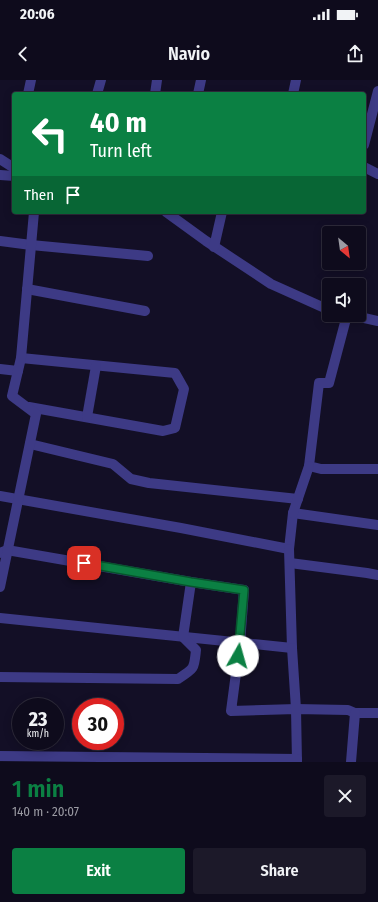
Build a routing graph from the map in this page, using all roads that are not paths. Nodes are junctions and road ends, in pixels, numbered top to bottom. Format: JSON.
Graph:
{"nodes":[{"id":1,"x":31,"y":80,"type":"edge"},
{"id":2,"x":101,"y":80,"type":"edge"},
{"id":3,"x":157,"y":80,"type":"edge"},
{"id":4,"x":201,"y":80,"type":"edge"},
{"id":5,"x":296,"y":80,"type":"edge"},
{"id":6,"x":378,"y":91,"type":"edge"},
{"id":7,"x":28,"y":92,"type":"edge"},
{"id":8,"x":98,"y":92,"type":"edge"},
{"id":9,"x":155,"y":92,"type":"edge"},
{"id":10,"x":198,"y":92,"type":"edge"},
{"id":11,"x":293,"y":92,"type":"edge"},
{"id":12,"x":366,"y":137,"type":"edge"},
{"id":13,"x":0,"y":159,"type":"edge"},
{"id":14,"x":12,"y":167,"type":"edge"},
{"id":15,"x":366,"y":168,"type":"edge"},
{"id":16,"x":378,"y":174,"type":"edge"},
{"id":17,"x":0,"y":175,"type":"edge"},
{"id":18,"x":12,"y":176,"type":"edge"},
{"id":19,"x":34,"y":214,"type":"edge"},
{"id":20,"x":169,"y":214,"type":"edge"},
{"id":21,"x":222,"y":214,"type":"edge"},
{"id":22,"x":0,"y":241,"type":"edge"},
{"id":23,"x":31,"y":245,"type":"junction"},
{"id":24,"x":214,"y":247,"type":"junction"},
{"id":25,"x":148,"y":256,"type":"dead end"},
{"id":26,"x":27,"y":289,"type":"junction"},
{"id":27,"x":322,"y":307,"type":"edge"},
{"id":28,"x":145,"y":310,"type":"dead end"},
{"id":29,"x":366,"y":318,"type":"edge"},
{"id":30,"x":378,"y":321,"type":"edge"},
{"id":31,"x":345,"y":322,"type":"edge"},
{"id":32,"x":22,"y":358,"type":"junction"},
{"id":33,"x":96,"y":366,"type":"junction"},
{"id":34,"x":0,"y":369,"type":"edge"},
{"id":35,"x":18,"y":372,"type":"junction"},
{"id":36,"x":26,"y":406,"type":"junction"},
{"id":37,"x":87,"y":417,"type":"junction"},
{"id":38,"x":30,"y":444,"type":"junction"},
{"id":39,"x":309,"y":466,"type":"junction"},
{"id":40,"x":378,"y":470,"type":"edge"},
{"id":41,"x":0,"y":496,"type":"edge"},
{"id":42,"x":298,"y":499,"type":"junction"},
{"id":43,"x":18,"y":500,"type":"junction"},
{"id":44,"x":293,"y":513,"type":"junction"},
{"id":45,"x":378,"y":525,"type":"edge"},
{"id":46,"x":289,"y":549,"type":"junction"},
{"id":47,"x":4,"y":552,"type":"edge"},
{"id":48,"x":290,"y":563,"type":"junction"},
{"id":49,"x":378,"y":575,"type":"edge"},
{"id":50,"x":191,"y":582,"type":"junction"},
{"id":51,"x":0,"y":587,"type":"edge"},
{"id":52,"x":0,"y":618,"type":"edge"},
{"id":53,"x":183,"y":637,"type":"junction"},
{"id":54,"x":240,"y":643,"type":"junction"},
{"id":55,"x":292,"y":648,"type":"junction"},
{"id":56,"x":0,"y":677,"type":"edge"},
{"id":57,"x":296,"y":709,"type":"junction"},
{"id":58,"x":355,"y":713,"type":"junction"},
{"id":59,"x":378,"y":713,"type":"edge"},
{"id":60,"x":0,"y":756,"type":"edge"},
{"id":61,"x":119,"y":760,"type":"edge"},
{"id":62,"x":178,"y":760,"type":"edge"},
{"id":63,"x":296,"y":761,"type":"edge"},
{"id":64,"x":352,"y":762,"type":"edge"}],
"edges":[{"from":1,"to":7,"type":"street"},
{"from":2,"to":8,"type":"street"},
{"from":3,"to":9,"type":"street"},
{"from":4,"to":10,"type":"street"},
{"from":5,"to":11,"type":"street"},
{"from":6,"to":12,"type":"street"},
{"from":13,"to":14,"type":"street"},
{"from":15,"to":16,"type":"street"},
{"from":17,"to":18,"type":"street"},
{"from":19,"to":23,"type":"street"},
{"from":20,"to":24,"type":"street"},
{"from":21,"to":24,"type":"street"},
{"from":22,"to":23,"type":"street"},
{"from":23,"to":25,"type":"street"},
{"from":23,"to":26,"type":"street"},
{"from":24,"to":27,"type":"street"},
{"from":26,"to":28,"type":"street"},
{"from":26,"to":32,"type":"street"},
{"from":29,"to":30,"type":"street"},
{"from":31,"to":39,"type":"street"},
{"from":32,"to":33,"type":"street"},
{"from":32,"to":35,"type":"street"},
{"from":33,"to":37,"type":"street"},
{"from":33,"to":37,"type":"street"},
{"from":34,"to":35,"type":"street"},
{"from":35,"to":36,"type":"street"},
{"from":36,"to":37,"type":"street"},
{"from":36,"to":38,"type":"street"},
{"from":38,"to":42,"type":"street"},
{"from":38,"to":43,"type":"street"},
{"from":39,"to":40,"type":"street"},
{"from":39,"to":42,"type":"street"},
{"from":41,"to":43,"type":"street"},
{"from":42,"to":44,"type":"street"},
{"from":43,"to":46,"type":"street"},
{"from":43,"to":47,"type":"street"},
{"from":44,"to":45,"type":"street"},
{"from":44,"to":46,"type":"street"},
{"from":46,"to":48,"type":"street"},
{"from":47,"to":50,"type":"street"},
{"from":47,"to":51,"type":"street"},
{"from":48,"to":49,"type":"street"},
{"from":48,"to":55,"type":"street"},
{"from":50,"to":53,"type":"street"},
{"from":50,"to":54,"type":"street"},
{"from":52,"to":53,"type":"street"},
{"from":53,"to":54,"type":"street"},
{"from":53,"to":56,"type":"street"},
{"from":54,"to":55,"type":"street"},
{"from":54,"to":57,"type":"street"},
{"from":55,"to":57,"type":"street"},
{"from":57,"to":58,"type":"street"},
{"from":57,"to":63,"type":"street"},
{"from":58,"to":59,"type":"street"},
{"from":58,"to":64,"type":"street"},
{"from":60,"to":61,"type":"street"},
{"from":61,"to":62,"type":"street"},
{"from":62,"to":63,"type":"street"}]}
